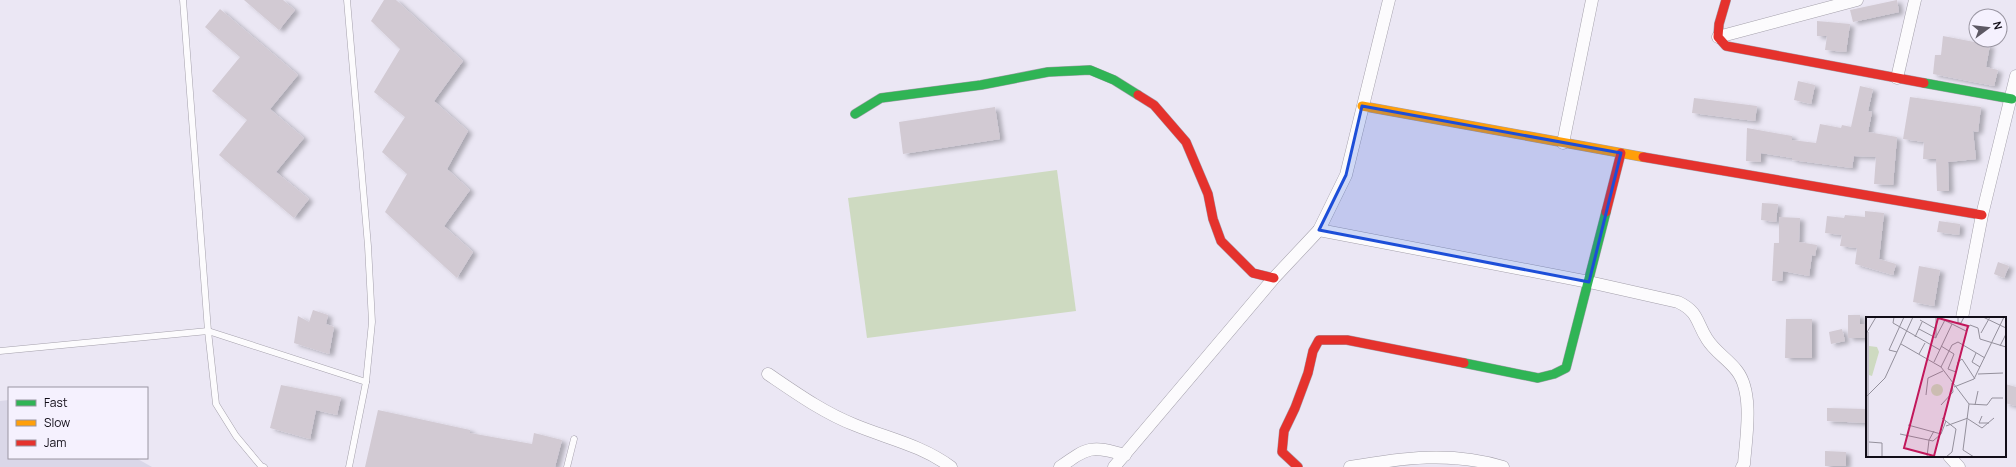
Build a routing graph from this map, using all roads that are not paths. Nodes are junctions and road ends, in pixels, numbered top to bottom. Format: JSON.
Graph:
{"nodes":[{"id":1,"x":183,"y":0,"type":"edge"},
{"id":2,"x":347,"y":0,"type":"edge"},
{"id":3,"x":1389,"y":0,"type":"edge"},
{"id":4,"x":1592,"y":0,"type":"edge"},
{"id":5,"x":1726,"y":0,"type":"edge"},
{"id":6,"x":1853,"y":0,"type":"edge"},
{"id":7,"x":1915,"y":0,"type":"edge"},
{"id":8,"x":1718,"y":37,"type":"junction"},
{"id":9,"x":2016,"y":76,"type":"edge"},
{"id":10,"x":1897,"y":78,"type":"junction"},
{"id":11,"x":2012,"y":99,"type":"junction"},
{"id":12,"x":1362,"y":106,"type":"junction"},
{"id":13,"x":855,"y":114,"type":"dead end"},
{"id":14,"x":1563,"y":143,"type":"junction"},
{"id":15,"x":1621,"y":153,"type":"junction"},
{"id":16,"x":1982,"y":215,"type":"junction"},
{"id":17,"x":1319,"y":230,"type":"junction"},
{"id":18,"x":1274,"y":278,"type":"junction"},
{"id":19,"x":1589,"y":282,"type":"junction"},
{"id":20,"x":1962,"y":317,"type":"edge"},
{"id":21,"x":208,"y":331,"type":"junction"},
{"id":22,"x":0,"y":351,"type":"edge"},
{"id":23,"x":768,"y":374,"type":"dead end"},
{"id":24,"x":366,"y":382,"type":"junction"},
{"id":25,"x":574,"y":439,"type":"dead end"},
{"id":26,"x":1125,"y":455,"type":"junction"},
{"id":27,"x":1950,"y":457,"type":"edge"},
{"id":28,"x":264,"y":467,"type":"edge"},
{"id":29,"x":349,"y":467,"type":"edge"},
{"id":30,"x":567,"y":467,"type":"edge"},
{"id":31,"x":951,"y":467,"type":"edge"},
{"id":32,"x":1060,"y":467,"type":"edge"},
{"id":33,"x":1114,"y":467,"type":"edge"},
{"id":34,"x":1298,"y":467,"type":"edge"},
{"id":35,"x":1350,"y":467,"type":"edge"},
{"id":36,"x":1503,"y":467,"type":"edge"},
{"id":37,"x":1742,"y":467,"type":"edge"},
{"id":38,"x":1959,"y":467,"type":"edge"}],
"edges":[{"from":1,"to":21,"type":"lane"},
{"from":2,"to":24,"type":"lane"},
{"from":3,"to":12,"type":"street"},
{"from":4,"to":14,"type":"street"},
{"from":5,"to":8,"type":"street"},
{"from":6,"to":8,"type":"street"},
{"from":7,"to":10,"type":"street"},
{"from":8,"to":10,"type":"street"},
{"from":9,"to":11,"type":"street"},
{"from":10,"to":11,"type":"street"},
{"from":11,"to":16,"type":"street"},
{"from":12,"to":14,"type":"street"},
{"from":12,"to":17,"type":"street"},
{"from":13,"to":18,"type":"street"},
{"from":14,"to":15,"type":"street"},
{"from":15,"to":16,"type":"street"},
{"from":15,"to":19,"type":"street"},
{"from":16,"to":20,"type":"street"},
{"from":17,"to":18,"type":"street"},
{"from":17,"to":19,"type":"street"},
{"from":18,"to":26,"type":"street"},
{"from":19,"to":34,"type":"street"},
{"from":19,"to":37,"type":"street"},
{"from":21,"to":22,"type":"lane"},
{"from":21,"to":24,"type":"lane"},
{"from":21,"to":28,"type":"lane"},
{"from":23,"to":31,"type":"street"},
{"from":24,"to":29,"type":"lane"},
{"from":25,"to":30,"type":"lane"},
{"from":26,"to":32,"type":"street"},
{"from":26,"to":33,"type":"street"},
{"from":27,"to":38,"type":"street"},
{"from":35,"to":36,"type":"street"}]}
